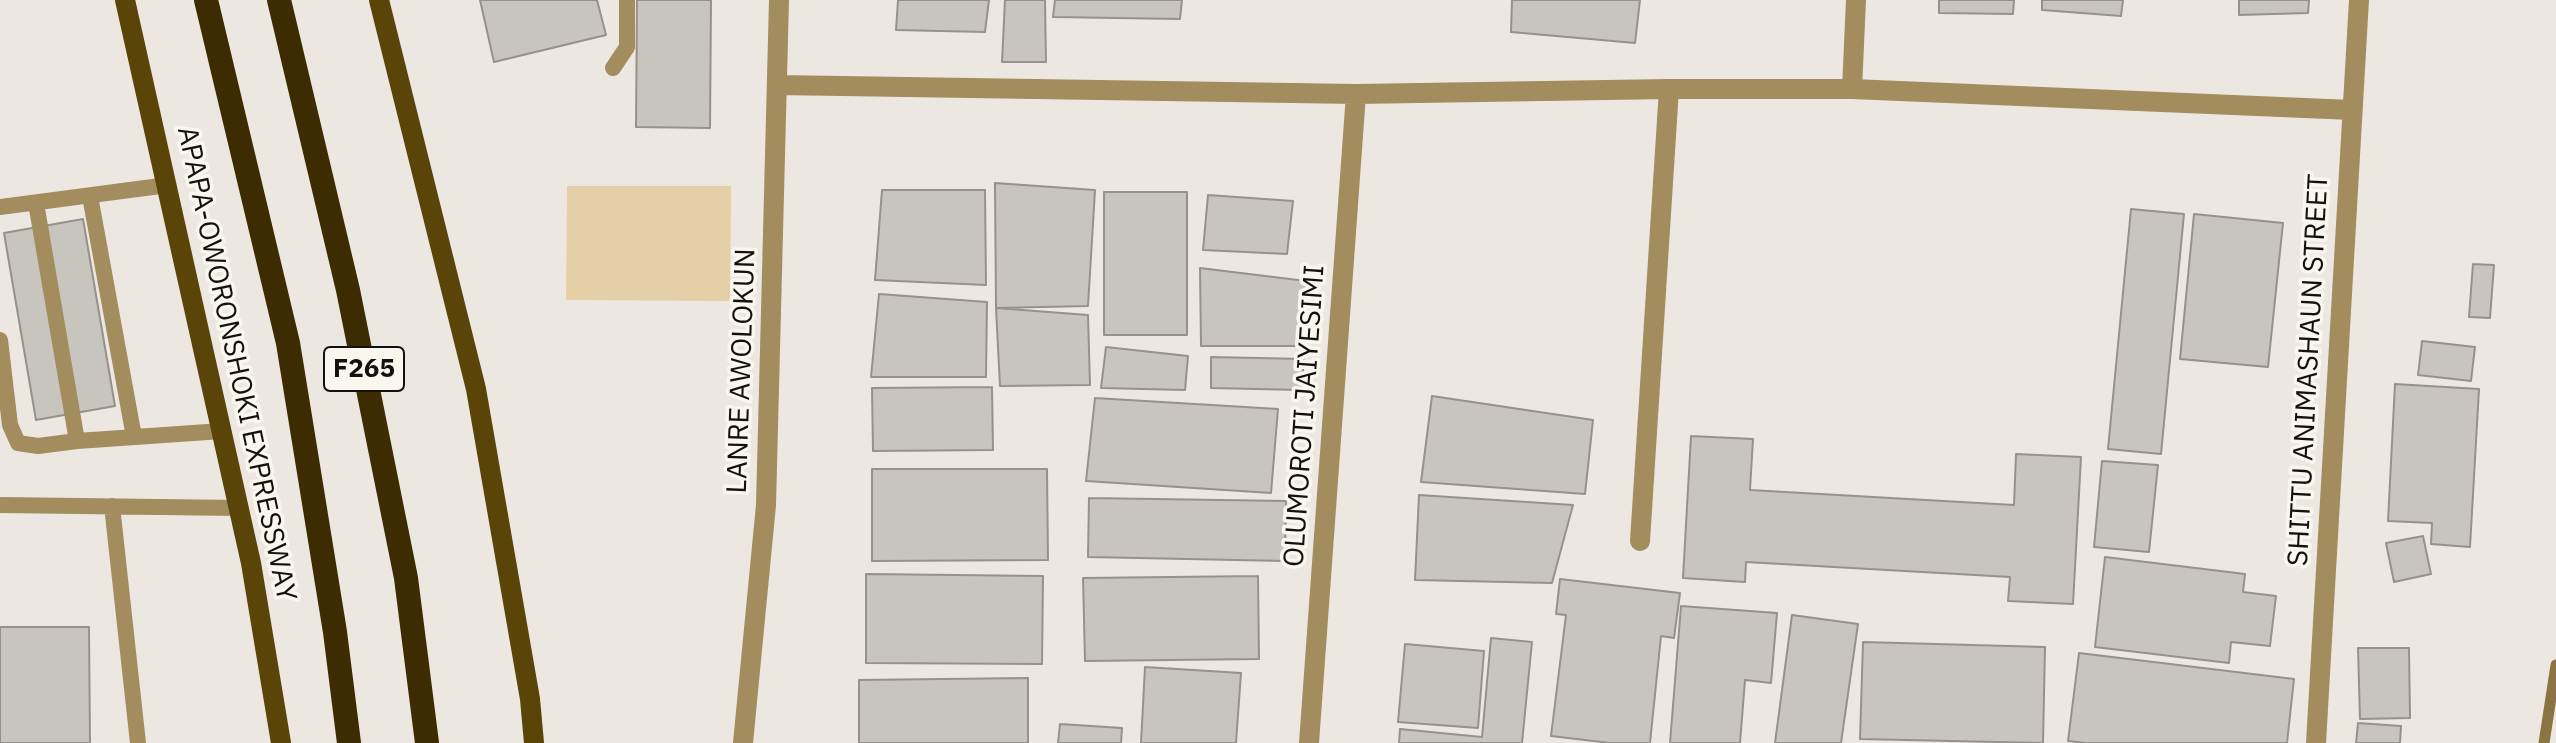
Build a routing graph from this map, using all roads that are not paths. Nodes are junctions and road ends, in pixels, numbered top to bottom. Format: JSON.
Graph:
{"nodes":[{"id":1,"x":125,"y":0,"type":"edge"},
{"id":2,"x":206,"y":0,"type":"edge"},
{"id":3,"x":279,"y":0,"type":"edge"},
{"id":4,"x":379,"y":0,"type":"edge"},
{"id":5,"x":627,"y":0,"type":"edge"},
{"id":6,"x":779,"y":0,"type":"edge"},
{"id":7,"x":1856,"y":0,"type":"edge"},
{"id":8,"x":2359,"y":0,"type":"edge"},
{"id":9,"x":613,"y":68,"type":"dead end"},
{"id":10,"x":777,"y":85,"type":"junction"},
{"id":11,"x":1669,"y":89,"type":"junction"},
{"id":12,"x":1852,"y":89,"type":"junction"},
{"id":13,"x":1356,"y":94,"type":"junction"},
{"id":14,"x":2352,"y":110,"type":"junction"},
{"id":15,"x":168,"y":185,"type":"junction"},
{"id":16,"x":90,"y":196,"type":"junction"},
{"id":17,"x":36,"y":203,"type":"junction"},
{"id":18,"x":0,"y":207,"type":"edge"},
{"id":19,"x":0,"y":340,"type":"edge"},
{"id":20,"x":222,"y":431,"type":"junction"},
{"id":21,"x":134,"y":437,"type":"junction"},
{"id":22,"x":77,"y":441,"type":"junction"},
{"id":23,"x":0,"y":505,"type":"edge"},
{"id":24,"x":112,"y":506,"type":"junction"},
{"id":25,"x":239,"y":508,"type":"junction"},
{"id":26,"x":1640,"y":541,"type":"dead end"},
{"id":27,"x":138,"y":743,"type":"edge"},
{"id":28,"x":281,"y":743,"type":"edge"},
{"id":29,"x":349,"y":743,"type":"edge"},
{"id":30,"x":427,"y":743,"type":"edge"},
{"id":31,"x":534,"y":743,"type":"edge"},
{"id":32,"x":743,"y":743,"type":"edge"},
{"id":33,"x":1309,"y":743,"type":"edge"},
{"id":34,"x":2316,"y":743,"type":"edge"}],
"edges":[{"from":1,"to":15,"type":"main road","name":"APAPA-OWORONSHOKI EXPRESSWAY"},
{"from":2,"to":29,"type":"highway","name":"APAPA-OWORONSHOKI EXPRESSWAY","number":"F265"},
{"from":3,"to":30,"type":"highway","number":"F265"},
{"from":4,"to":31,"type":"main road"},
{"from":5,"to":9,"type":"lane"},
{"from":6,"to":10,"type":"street","name":"LANRE AWOLOKUN"},
{"from":7,"to":12,"type":"street"},
{"from":8,"to":14,"type":"street","name":"SHITTU ANIMASHAUN STREET"},
{"from":10,"to":13,"type":"street"},
{"from":10,"to":32,"type":"street","name":"LANRE AWOLOKUN"},
{"from":11,"to":12,"type":"street"},
{"from":11,"to":13,"type":"street"},
{"from":11,"to":26,"type":"street"},
{"from":12,"to":14,"type":"street"},
{"from":13,"to":33,"type":"street","name":"OLUMOROTI JAIYESIMI"},
{"from":14,"to":34,"type":"street","name":"SHITTU ANIMASHAUN STREET"},
{"from":15,"to":16,"type":"lane"},
{"from":15,"to":20,"type":"main road","name":"APAPA-OWORONSHOKI EXPRESSWAY"},
{"from":16,"to":17,"type":"lane"},
{"from":16,"to":21,"type":"lane"},
{"from":17,"to":18,"type":"lane"},
{"from":17,"to":22,"type":"lane"},
{"from":19,"to":22,"type":"lane"},
{"from":20,"to":21,"type":"lane"},
{"from":20,"to":25,"type":"main road","name":"APAPA-OWORONSHOKI EXPRESSWAY"},
{"from":21,"to":22,"type":"lane"},
{"from":23,"to":24,"type":"lane"},
{"from":24,"to":25,"type":"lane"},
{"from":24,"to":27,"type":"lane"},
{"from":25,"to":28,"type":"main road","name":"APAPA-OWORONSHOKI EXPRESSWAY"}]}
